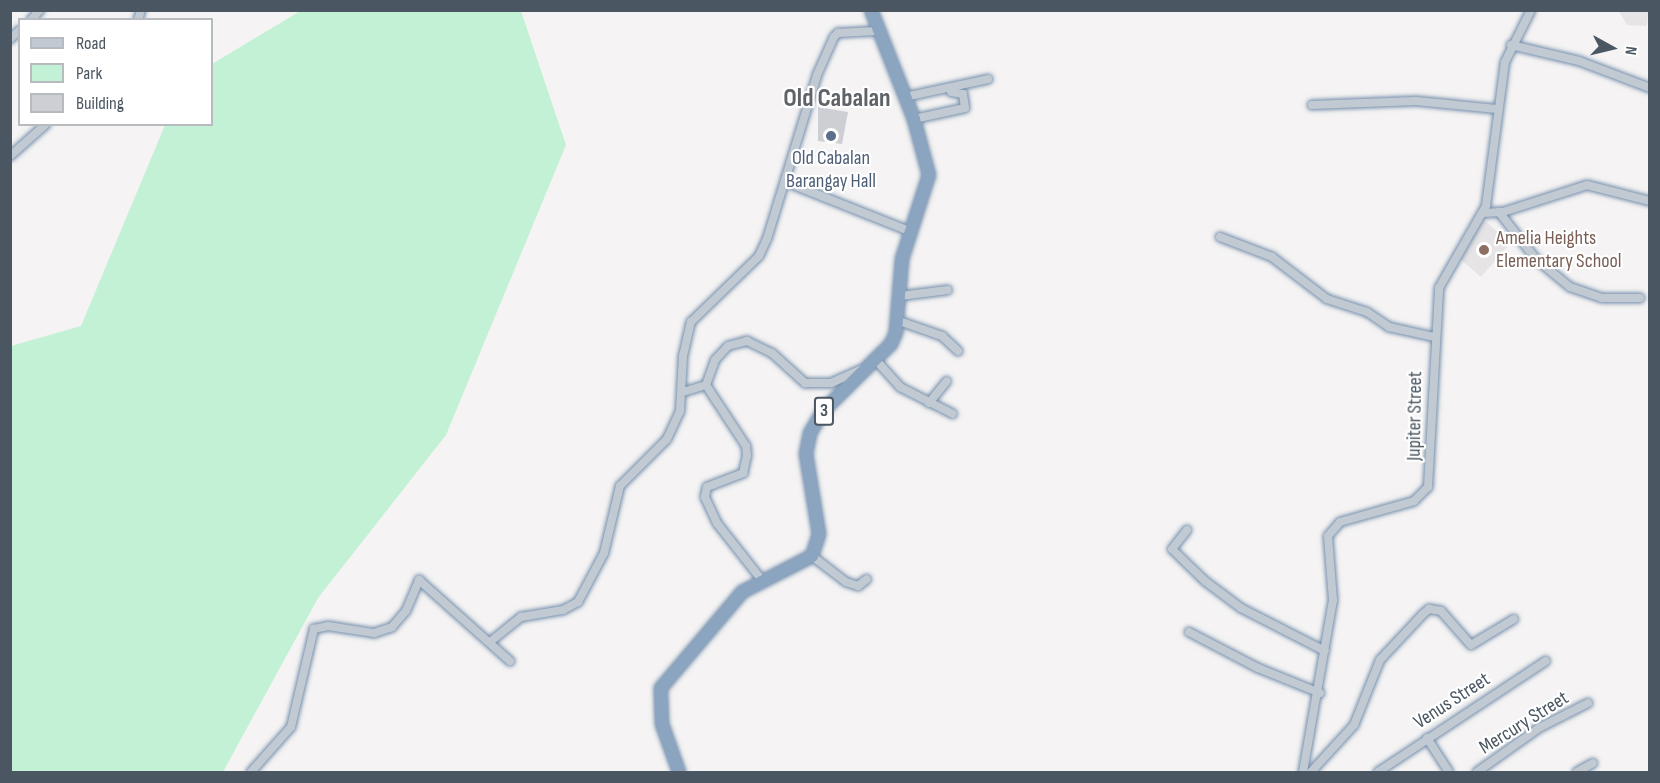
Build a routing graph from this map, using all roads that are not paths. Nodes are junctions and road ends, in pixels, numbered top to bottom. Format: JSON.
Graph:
{"nodes":[{"id":1,"x":871,"y":10,"type":"edge"},
{"id":2,"x":1531,"y":10,"type":"edge"},
{"id":3,"x":876,"y":31,"type":"junction"},
{"id":4,"x":1511,"y":45,"type":"junction"},
{"id":5,"x":988,"y":79,"type":"dead end"},
{"id":6,"x":1650,"y":88,"type":"edge"},
{"id":7,"x":951,"y":92,"type":"dead end"},
{"id":8,"x":904,"y":97,"type":"junction"},
{"id":9,"x":1312,"y":105,"type":"dead end"},
{"id":10,"x":1497,"y":109,"type":"junction"},
{"id":11,"x":914,"y":119,"type":"junction"},
{"id":12,"x":44,"y":126,"type":"edge"},
{"id":13,"x":10,"y":156,"type":"edge"},
{"id":14,"x":786,"y":182,"type":"junction"},
{"id":15,"x":1650,"y":201,"type":"edge"},
{"id":16,"x":1499,"y":212,"type":"junction"},
{"id":17,"x":1483,"y":213,"type":"junction"},
{"id":18,"x":909,"y":231,"type":"junction"},
{"id":19,"x":1220,"y":237,"type":"dead end"},
{"id":20,"x":948,"y":290,"type":"dead end"},
{"id":21,"x":900,"y":296,"type":"junction"},
{"id":22,"x":1640,"y":298,"type":"dead end"},
{"id":23,"x":899,"y":321,"type":"junction"},
{"id":24,"x":1434,"y":338,"type":"junction"},
{"id":25,"x":958,"y":351,"type":"dead end"},
{"id":26,"x":870,"y":364,"type":"junction"},
{"id":27,"x":947,"y":381,"type":"dead end"},
{"id":28,"x":706,"y":385,"type":"junction"},
{"id":29,"x":683,"y":392,"type":"junction"},
{"id":30,"x":929,"y":403,"type":"junction"},
{"id":31,"x":953,"y":414,"type":"dead end"},
{"id":32,"x":1187,"y":530,"type":"dead end"},
{"id":33,"x":812,"y":556,"type":"junction"},
{"id":34,"x":761,"y":579,"type":"junction"},
{"id":35,"x":867,"y":579,"type":"dead end"},
{"id":36,"x":1514,"y":620,"type":"dead end"},
{"id":37,"x":1189,"y":632,"type":"dead end"},
{"id":38,"x":490,"y":642,"type":"junction"},
{"id":39,"x":1325,"y":651,"type":"junction"},
{"id":40,"x":510,"y":661,"type":"dead end"},
{"id":41,"x":1546,"y":661,"type":"dead end"},
{"id":42,"x":1320,"y":693,"type":"junction"},
{"id":43,"x":1588,"y":703,"type":"dead end"},
{"id":44,"x":1426,"y":738,"type":"junction"},
{"id":45,"x":1593,"y":763,"type":"dead end"},
{"id":46,"x":251,"y":772,"type":"edge"},
{"id":47,"x":679,"y":772,"type":"edge"},
{"id":48,"x":1303,"y":772,"type":"edge"},
{"id":49,"x":1311,"y":772,"type":"edge"},
{"id":50,"x":1378,"y":772,"type":"edge"},
{"id":51,"x":1449,"y":772,"type":"edge"},
{"id":52,"x":1477,"y":772,"type":"edge"},
{"id":53,"x":1576,"y":772,"type":"edge"}],
"edges":[{"from":1,"to":3,"type":"highway","number":"3"},
{"from":2,"to":4,"type":"street","name":"Jupiter Street"},
{"from":3,"to":8,"type":"highway","number":"3"},
{"from":3,"to":14,"type":"street"},
{"from":4,"to":6,"type":"street"},
{"from":4,"to":10,"type":"street","name":"Jupiter Street"},
{"from":5,"to":8,"type":"street"},
{"from":7,"to":11,"type":"street"},
{"from":8,"to":11,"type":"highway","number":"3"},
{"from":9,"to":10,"type":"street"},
{"from":10,"to":17,"type":"street","name":"Jupiter Street"},
{"from":11,"to":18,"type":"highway","number":"3"},
{"from":12,"to":13,"type":"street"},
{"from":14,"to":18,"type":"street"},
{"from":14,"to":29,"type":"street"},
{"from":15,"to":16,"type":"street"},
{"from":16,"to":17,"type":"street"},
{"from":16,"to":22,"type":"street"},
{"from":17,"to":24,"type":"street","name":"Jupiter Street"},
{"from":18,"to":21,"type":"highway","number":"3"},
{"from":19,"to":24,"type":"street"},
{"from":20,"to":21,"type":"street"},
{"from":21,"to":23,"type":"highway","number":"3"},
{"from":23,"to":25,"type":"street"},
{"from":23,"to":26,"type":"highway","number":"3"},
{"from":24,"to":39,"type":"street","name":"Jupiter Street"},
{"from":26,"to":28,"type":"street"},
{"from":26,"to":30,"type":"street"},
{"from":26,"to":33,"type":"highway","number":"3"},
{"from":27,"to":30,"type":"street"},
{"from":28,"to":29,"type":"street"},
{"from":28,"to":34,"type":"street"},
{"from":29,"to":38,"type":"street"},
{"from":30,"to":31,"type":"street"},
{"from":32,"to":39,"type":"street"},
{"from":33,"to":34,"type":"highway"},
{"from":33,"to":35,"type":"street"},
{"from":34,"to":47,"type":"highway"},
{"from":36,"to":49,"type":"street"},
{"from":37,"to":42,"type":"street"},
{"from":38,"to":40,"type":"street"},
{"from":38,"to":46,"type":"street"},
{"from":39,"to":42,"type":"street","name":"Jupiter Street"},
{"from":41,"to":44,"type":"street","name":"Venus Street"},
{"from":42,"to":48,"type":"street","name":"Jupiter Street"},
{"from":43,"to":52,"type":"street","name":"Mercury Street"},
{"from":44,"to":50,"type":"street","name":"Venus Street"},
{"from":44,"to":51,"type":"street"},
{"from":45,"to":53,"type":"street"}]}
